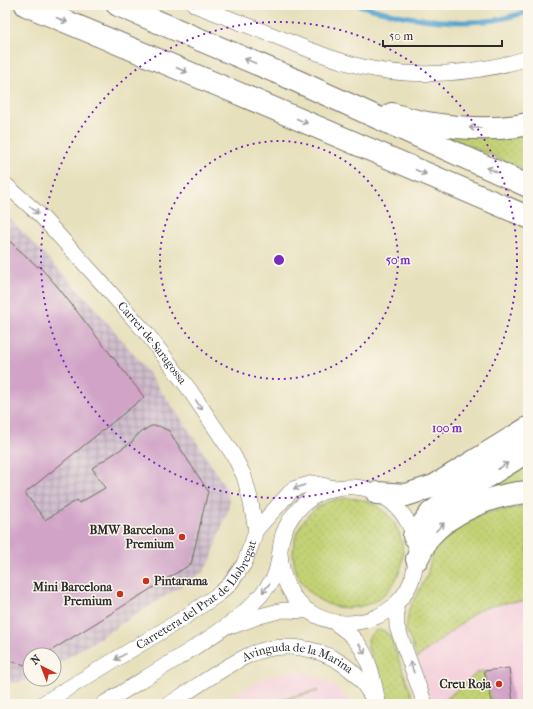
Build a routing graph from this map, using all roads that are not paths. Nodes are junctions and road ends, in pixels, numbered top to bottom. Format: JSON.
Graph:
{"nodes":[{"id":1,"x":26,"y":5,"type":"edge"},
{"id":2,"x":118,"y":5,"type":"edge"},
{"id":3,"x":195,"y":5,"type":"edge"},
{"id":4,"x":528,"y":58,"type":"edge"},
{"id":5,"x":286,"y":76,"type":"junction"},
{"id":6,"x":528,"y":124,"type":"edge"},
{"id":7,"x":5,"y":184,"type":"edge"},
{"id":8,"x":452,"y":186,"type":"junction"},
{"id":9,"x":528,"y":186,"type":"edge"},
{"id":10,"x":528,"y":217,"type":"edge"},
{"id":11,"x":528,"y":224,"type":"edge"},
{"id":12,"x":528,"y":416,"type":"edge"},
{"id":13,"x":528,"y":428,"type":"edge"},
{"id":14,"x":528,"y":451,"type":"edge"},
{"id":15,"x":469,"y":465,"type":"junction"},
{"id":16,"x":336,"y":488,"type":"junction"},
{"id":17,"x":528,"y":492,"type":"edge"},
{"id":18,"x":377,"y":493,"type":"junction"},
{"id":19,"x":256,"y":530,"type":"junction"},
{"id":20,"x":414,"y":536,"type":"junction"},
{"id":21,"x":280,"y":552,"type":"junction"},
{"id":22,"x":417,"y":558,"type":"junction"},
{"id":23,"x":396,"y":604,"type":"junction"},
{"id":24,"x":309,"y":611,"type":"junction"},
{"id":25,"x":334,"y":622,"type":"junction"},
{"id":26,"x":223,"y":630,"type":"junction"},
{"id":27,"x":42,"y":704,"type":"edge"},
{"id":28,"x":103,"y":704,"type":"edge"},
{"id":29,"x":169,"y":704,"type":"edge"},
{"id":30,"x":378,"y":704,"type":"edge"},
{"id":31,"x":424,"y":704,"type":"edge"}],
"edges":[{"from":1,"to":8,"type":"highway","one_way":true},
{"from":5,"to":2,"type":"highway","one_way":true},
{"from":3,"to":4,"type":"street"},
{"from":6,"to":5,"type":"highway","one_way":true},
{"from":9,"to":5,"type":"highway","one_way":true},
{"from":7,"to":19,"type":"street","name":"Carrer de Saragossa","one_way":true},
{"from":8,"to":10,"type":"highway"},
{"from":8,"to":11,"type":"highway"},
{"from":12,"to":15,"type":"highway"},
{"from":13,"to":15,"type":"highway"},
{"from":20,"to":14,"type":"highway","one_way":true},
{"from":15,"to":18,"type":"highway"},
{"from":16,"to":18,"type":"street"},
{"from":16,"to":19,"type":"street","name":"Carretera del Prat de Llobregat","one_way":true},
{"from":16,"to":21,"type":"street"},
{"from":22,"to":17,"type":"highway","one_way":true},
{"from":18,"to":20,"type":"street"},
{"from":19,"to":27,"type":"street","name":"Carretera del Prat de Llobregat","one_way":true},
{"from":20,"to":22,"type":"street"},
{"from":21,"to":24,"type":"street"},
{"from":21,"to":26,"type":"street","one_way":true},
{"from":22,"to":23,"type":"street"},
{"from":23,"to":25,"type":"street"},
{"from":31,"to":23,"type":"street","one_way":true},
{"from":24,"to":25,"type":"street"},
{"from":24,"to":26,"type":"street"},
{"from":25,"to":30,"type":"street","name":"Avinguda de la Marina","one_way":true},
{"from":26,"to":28,"type":"street"},
{"from":29,"to":30,"type":"street","name":"Avinguda de la Marina"}]}
